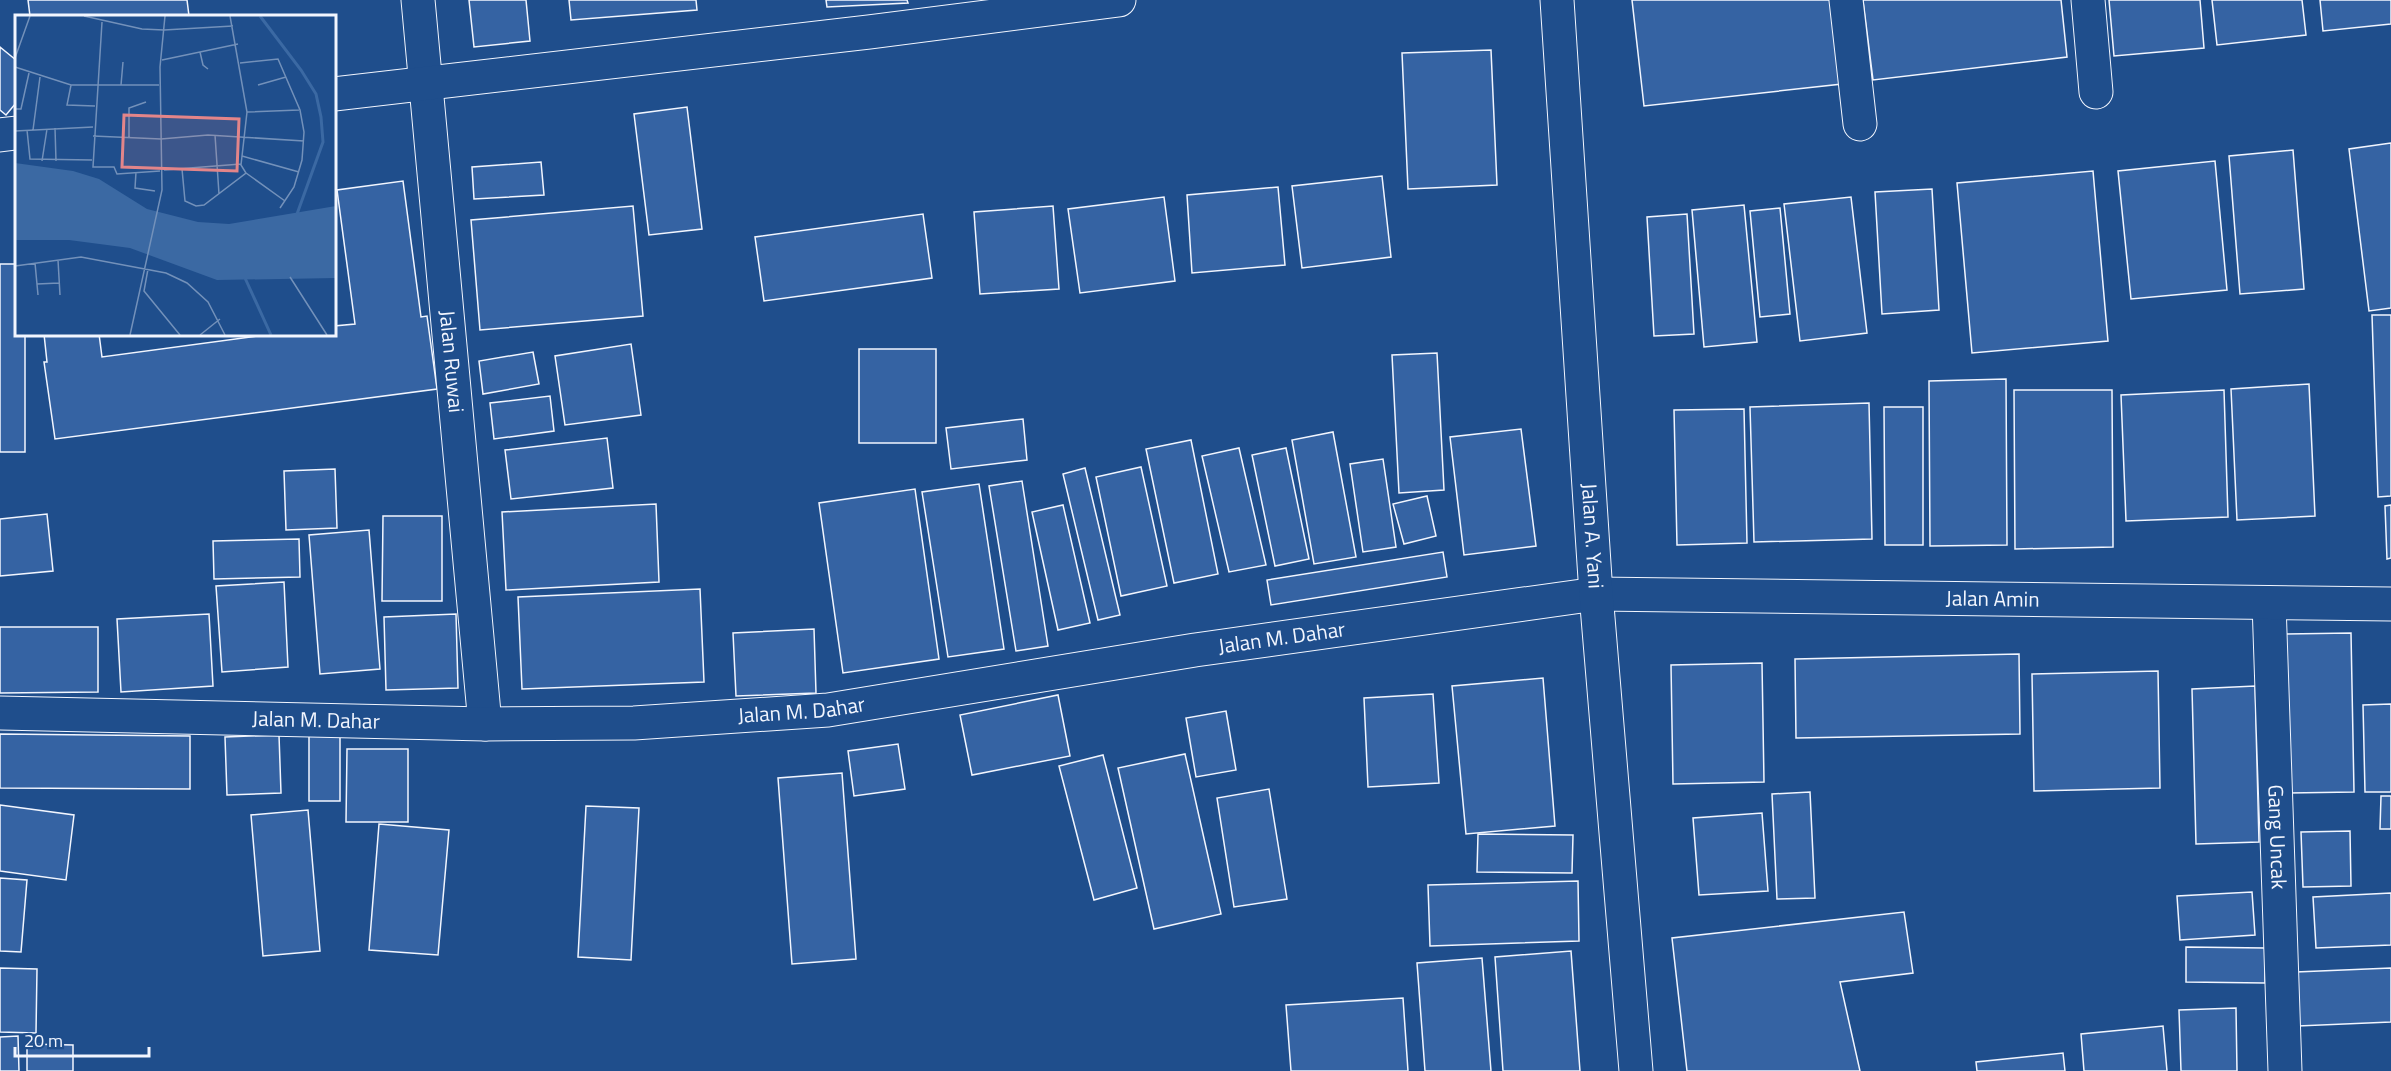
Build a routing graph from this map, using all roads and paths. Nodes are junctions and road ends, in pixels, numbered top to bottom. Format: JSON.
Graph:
{"nodes":[{"id":1,"x":418,"y":0,"type":"edge"},
{"id":2,"x":1119,"y":0,"type":"edge"},
{"id":3,"x":1557,"y":0,"type":"edge"},
{"id":4,"x":1846,"y":0,"type":"edge"},
{"id":5,"x":2088,"y":0,"type":"edge"},
{"id":6,"x":425,"y":82,"type":"junction"},
{"id":7,"x":2096,"y":92,"type":"dead end"},
{"id":8,"x":336,"y":94,"type":"edge"},
{"id":9,"x":1860,"y":124,"type":"dead end"},
{"id":10,"x":15,"y":133,"type":"edge"},
{"id":11,"x":0,"y":135,"type":"edge"},
{"id":12,"x":1596,"y":594,"type":"junction"},
{"id":13,"x":2269,"y":603,"type":"junction"},
{"id":14,"x":2391,"y":604,"type":"edge"},
{"id":15,"x":0,"y":713,"type":"edge"},
{"id":16,"x":485,"y":724,"type":"junction"},
{"id":17,"x":1636,"y":1071,"type":"edge"},
{"id":18,"x":2285,"y":1071,"type":"edge"}],
"edges":[{"from":1,"to":6,"type":"main road","name":"Jalan Ruwai"},
{"from":2,"to":6,"type":"main road"},
{"from":3,"to":12,"type":"main road","name":"Jalan A. Yani"},
{"from":4,"to":9,"type":"main road"},
{"from":5,"to":7,"type":"main road"},
{"from":6,"to":8,"type":"main road"},
{"from":6,"to":16,"type":"main road","name":"Jalan Ruwai"},
{"from":10,"to":11,"type":"main road"},
{"from":12,"to":13,"type":"main road","name":"Jalan Amin"},
{"from":12,"to":16,"type":"main road","name":"Jalan M. Dahar"},
{"from":12,"to":17,"type":"main road","name":"Jalan A. Yani"},
{"from":13,"to":14,"type":"main road","name":"Jalan Amin"},
{"from":13,"to":18,"type":"main road","name":"Gang Uncak"},
{"from":15,"to":16,"type":"main road","name":"Jalan M. Dahar"}]}
